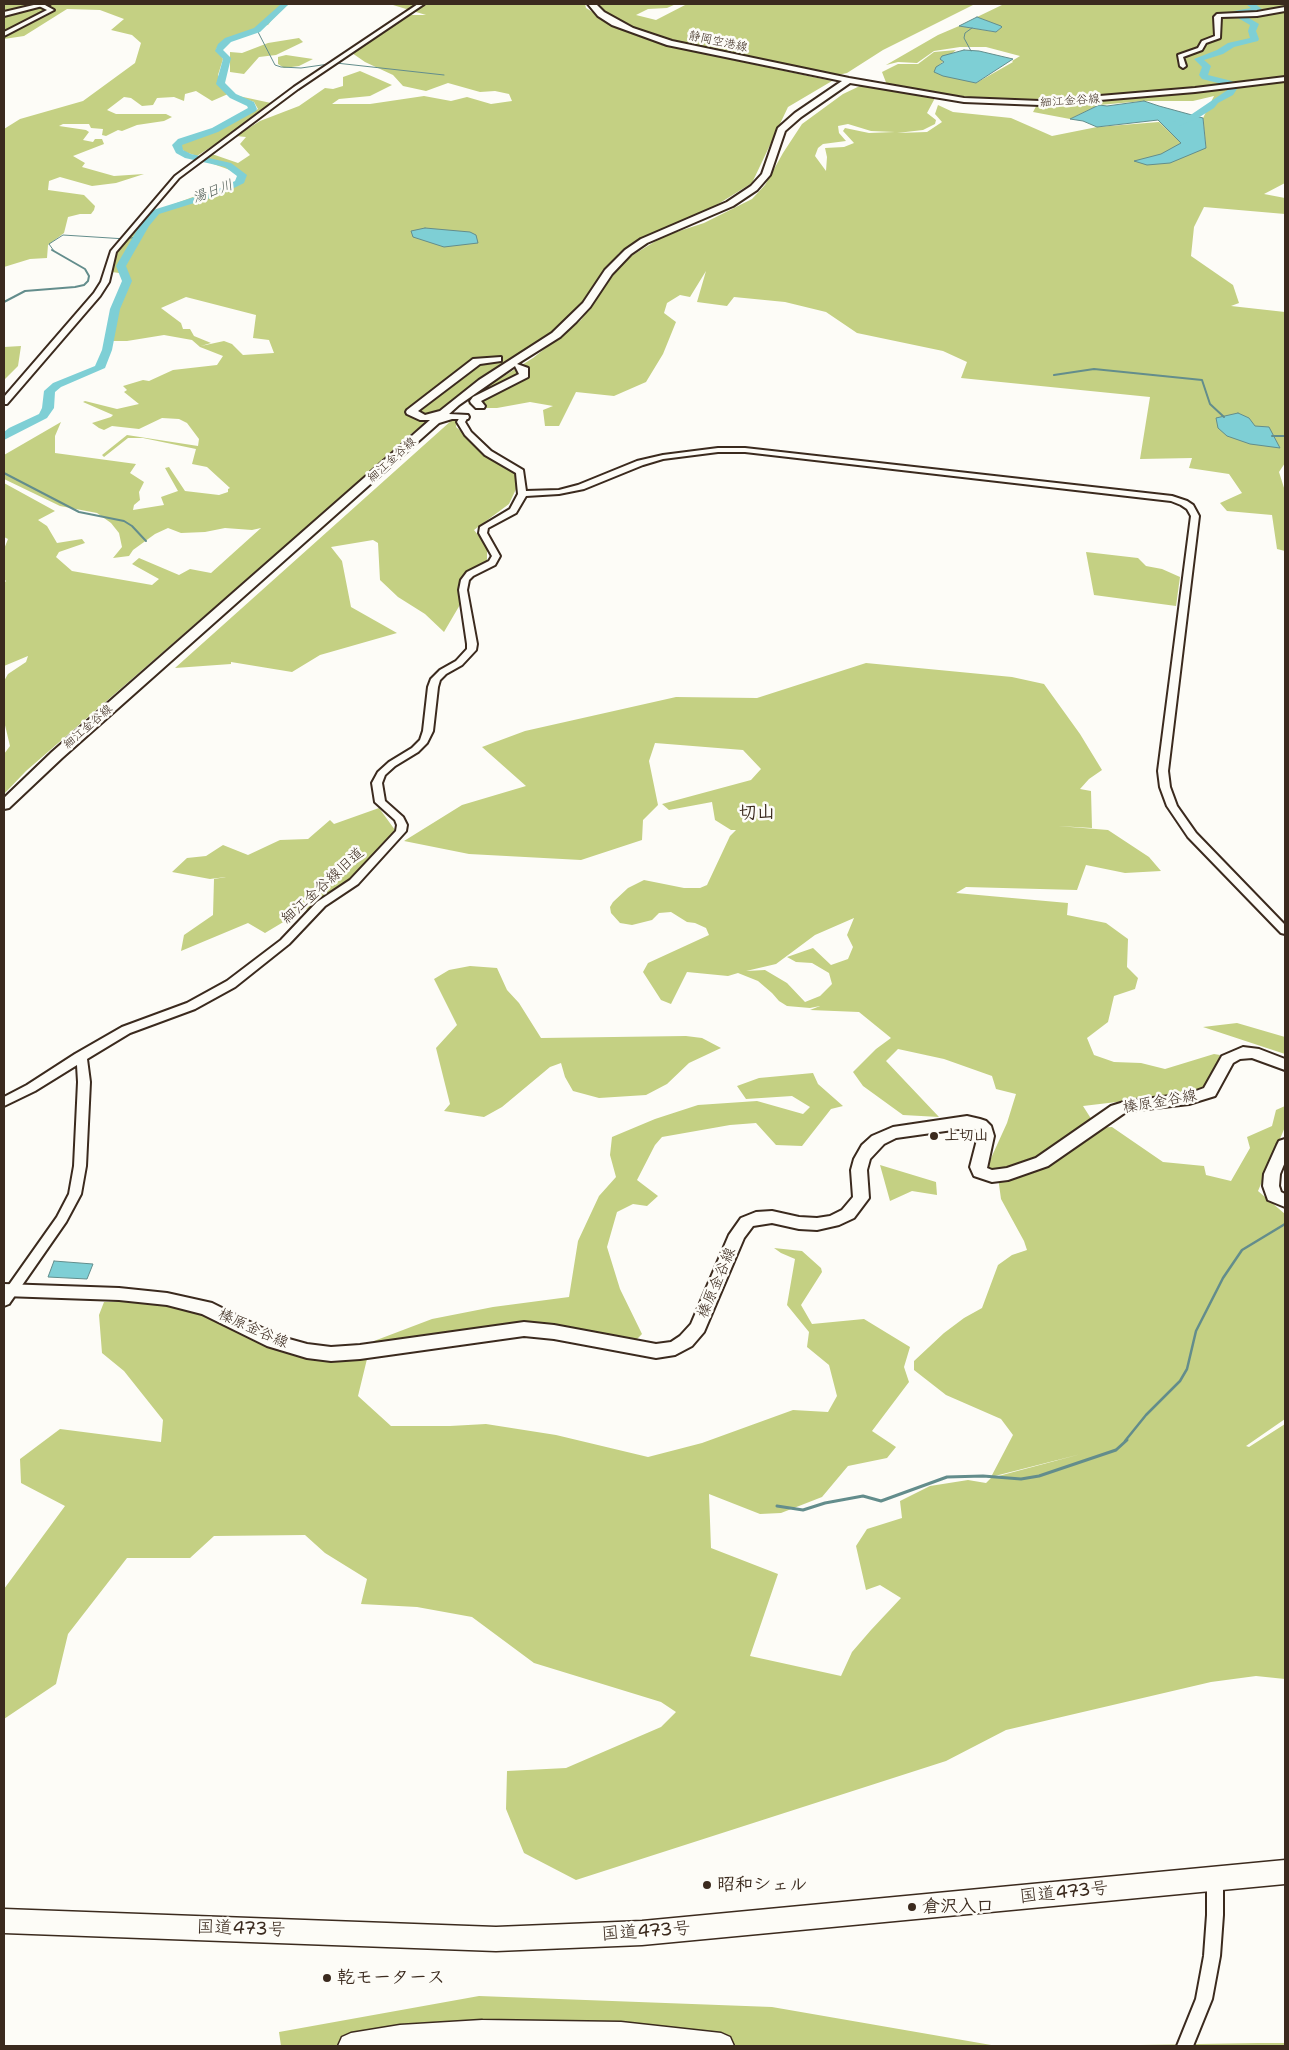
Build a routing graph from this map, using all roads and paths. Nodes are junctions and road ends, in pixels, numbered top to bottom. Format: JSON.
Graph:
{"nodes":[{"id":1,"x":421,"y":4,"type":"edge"},
{"id":2,"x":592,"y":4,"type":"edge"},
{"id":3,"x":44,"y":5,"type":"edge"},
{"id":4,"x":1285,"y":9,"type":"edge"},
{"id":5,"x":4,"y":14,"type":"edge"},
{"id":6,"x":4,"y":34,"type":"edge"},
{"id":7,"x":1183,"y":66,"type":"dead end"},
{"id":8,"x":1285,"y":79,"type":"edge"},
{"id":9,"x":853,"y":81,"type":"junction"},
{"id":10,"x":498,"y":359,"type":"dead end"},
{"id":11,"x":519,"y":367,"type":"dead end"},
{"id":12,"x":4,"y":402,"type":"edge"},
{"id":13,"x":455,"y":403,"type":"junction"},
{"id":14,"x":480,"y":406,"type":"dead end"},
{"id":15,"x":464,"y":417,"type":"junction"},
{"id":16,"x":429,"y":422,"type":"junction"},
{"id":17,"x":522,"y":494,"type":"junction"},
{"id":18,"x":6,"y":802,"type":"edge"},
{"id":19,"x":1285,"y":931,"type":"edge"},
{"id":20,"x":79,"y":1057,"type":"junction"},
{"id":21,"x":1285,"y":1065,"type":"edge"},
{"id":22,"x":4,"y":1102,"type":"edge"},
{"id":23,"x":1285,"y":1145,"type":"edge"},
{"id":24,"x":1285,"y":1202,"type":"edge"},
{"id":25,"x":6,"y":1294,"type":"edge"},
{"id":26,"x":1285,"y":1872,"type":"edge"},
{"id":27,"x":1215,"y":1878,"type":"junction"},
{"id":28,"x":4,"y":1921,"type":"edge"},
{"id":29,"x":351,"y":2046,"type":"edge"},
{"id":30,"x":722,"y":2046,"type":"edge"},
{"id":31,"x":1185,"y":2046,"type":"edge"}],
"edges":[{"from":1,"to":12,"type":"street"},
{"from":2,"to":9,"type":"main road","name":"静岡空港線"},
{"from":3,"to":5,"type":"main road"},
{"from":3,"to":6,"type":"street"},
{"from":4,"to":7,"type":"street"},
{"from":8,"to":9,"type":"main road","name":"細江金谷線"},
{"from":9,"to":13,"type":"main road","name":"細江金谷線"},
{"from":10,"to":16,"type":"main road"},
{"from":11,"to":14,"type":"main road"},
{"from":13,"to":15,"type":"main road"},
{"from":13,"to":16,"type":"main road","name":"細江金谷線"},
{"from":15,"to":16,"type":"main road"},
{"from":15,"to":17,"type":"street"},
{"from":16,"to":18,"type":"main road","name":"細江金谷線"},
{"from":17,"to":19,"type":"street"},
{"from":17,"to":20,"type":"street","name":"細江金谷線旧道"},
{"from":20,"to":22,"type":"street","name":"細江金谷線旧道"},
{"from":20,"to":25,"type":"street"},
{"from":21,"to":25,"type":"main road","name":"榛原金谷線"},
{"from":23,"to":24,"type":"main road"},
{"from":26,"to":27,"type":"highway","name":"国道473号"},
{"from":27,"to":28,"type":"highway","name":"国道473号"},
{"from":27,"to":31,"type":"street"},
{"from":29,"to":30,"type":"highway"}]}
